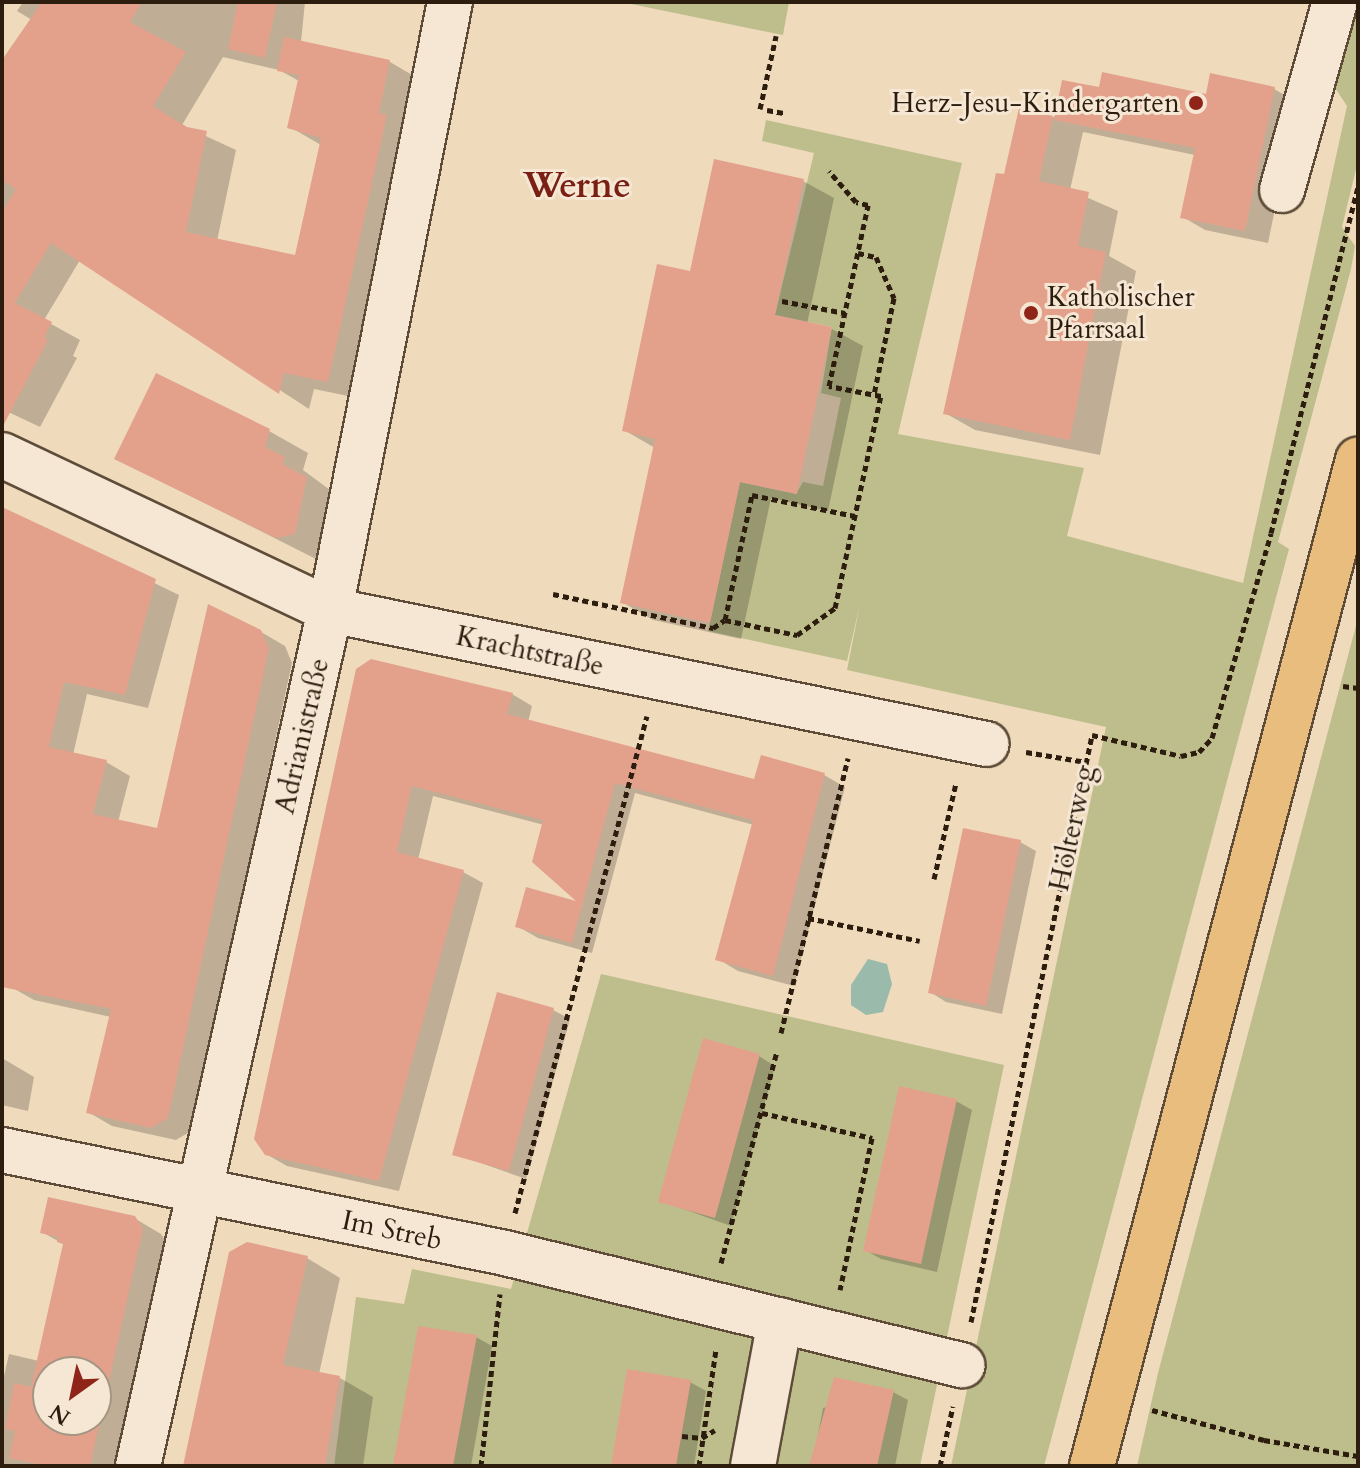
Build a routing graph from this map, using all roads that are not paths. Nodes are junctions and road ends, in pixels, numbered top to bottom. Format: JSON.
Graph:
{"nodes":[{"id":1,"x":450,"y":2,"type":"edge"},
{"id":2,"x":1335,"y":2,"type":"edge"},
{"id":3,"x":1282,"y":190,"type":"dead end"},
{"id":4,"x":2,"y":455,"type":"edge"},
{"id":5,"x":1358,"y":460,"type":"edge"},
{"id":6,"x":330,"y":610,"type":"junction"},
{"id":7,"x":972,"y":759,"type":"road end"},
{"id":8,"x":2,"y":1150,"type":"edge"},
{"id":9,"x":200,"y":1191,"type":"junction"},
{"id":10,"x":780,"y":1320,"type":"junction"},
{"id":11,"x":962,"y":1365,"type":"road end"},
{"id":12,"x":138,"y":1466,"type":"edge"},
{"id":13,"x":753,"y":1466,"type":"edge"},
{"id":14,"x":1092,"y":1466,"type":"edge"}],
"edges":[{"from":1,"to":6,"type":"street","name":"Adrianistraße"},
{"from":2,"to":3,"type":"street"},
{"from":4,"to":6,"type":"street","name":"Krachtstraße"},
{"from":5,"to":14,"type":"main road"},
{"from":6,"to":7,"type":"street","name":"Krachtstraße"},
{"from":6,"to":9,"type":"street","name":"Adrianistraße"},
{"from":8,"to":9,"type":"street","name":"Im Streb"},
{"from":9,"to":10,"type":"street","name":"Im Streb"},
{"from":9,"to":12,"type":"street","name":"Adrianistraße"},
{"from":10,"to":11,"type":"street","name":"Im Streb"},
{"from":10,"to":13,"type":"street"}]}
